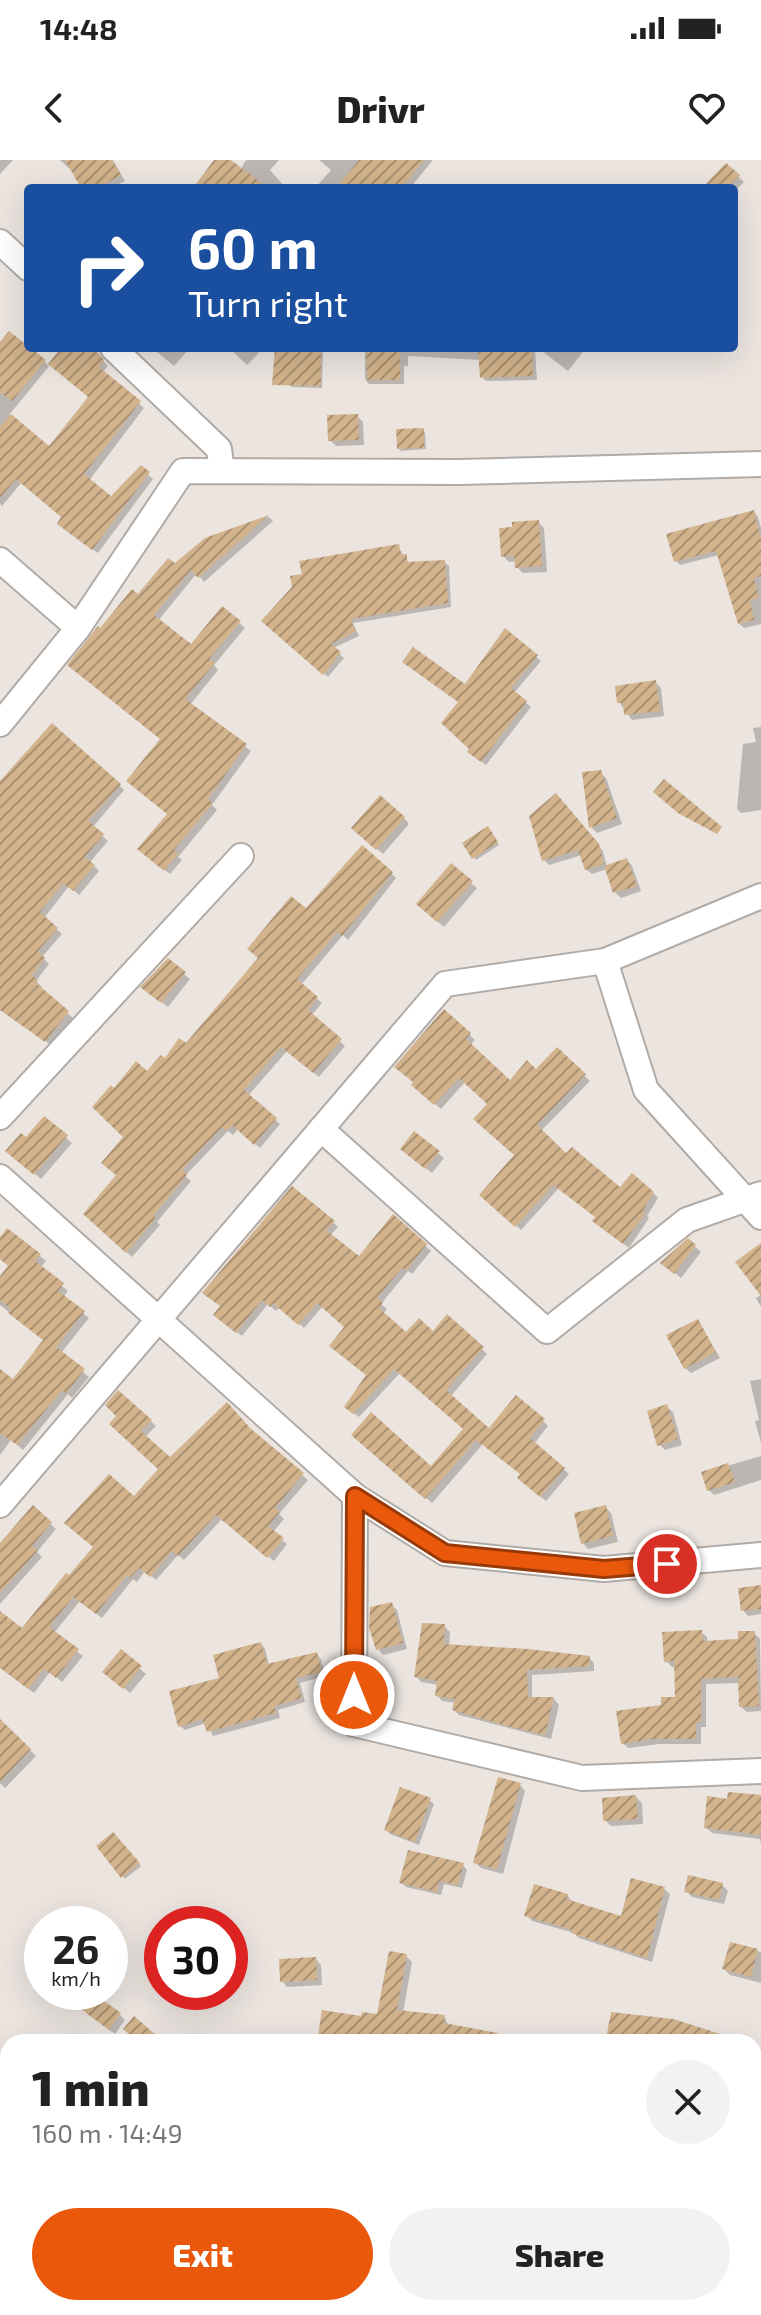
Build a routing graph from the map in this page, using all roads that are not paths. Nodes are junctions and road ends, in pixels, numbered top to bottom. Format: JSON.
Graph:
{"nodes":[{"id":1,"x":0,"y":242,"type":"edge"},
{"id":2,"x":24,"y":264,"type":"edge"},
{"id":3,"x":117,"y":352,"type":"edge"},
{"id":4,"x":761,"y":464,"type":"edge"},
{"id":5,"x":222,"y":471,"type":"junction"},
{"id":6,"x":0,"y":560,"type":"edge"},
{"id":7,"x":78,"y":628,"type":"junction"},
{"id":8,"x":0,"y":724,"type":"edge"},
{"id":9,"x":241,"y":856,"type":"dead end"},
{"id":10,"x":761,"y":896,"type":"edge"},
{"id":11,"x":605,"y":961,"type":"junction"},
{"id":12,"x":0,"y":1117,"type":"edge"},
{"id":13,"x":321,"y":1129,"type":"junction"},
{"id":14,"x":0,"y":1177,"type":"edge"},
{"id":15,"x":755,"y":1204,"type":"edge"},
{"id":16,"x":159,"y":1318,"type":"junction"},
{"id":17,"x":355,"y":1496,"type":"junction"},
{"id":18,"x":0,"y":1505,"type":"edge"},
{"id":19,"x":761,"y":1555,"type":"edge"},
{"id":20,"x":761,"y":1771,"type":"edge"}],
"edges":[{"from":1,"to":2,"type":"street"},
{"from":3,"to":5,"type":"street"},
{"from":4,"to":5,"type":"street"},
{"from":5,"to":7,"type":"street"},
{"from":6,"to":7,"type":"street"},
{"from":7,"to":8,"type":"street"},
{"from":9,"to":12,"type":"street"},
{"from":10,"to":11,"type":"street"},
{"from":11,"to":13,"type":"street"},
{"from":11,"to":15,"type":"street"},
{"from":13,"to":15,"type":"street"},
{"from":13,"to":16,"type":"street"},
{"from":14,"to":16,"type":"street"},
{"from":16,"to":17,"type":"street"},
{"from":16,"to":18,"type":"street"},
{"from":17,"to":19,"type":"street"},
{"from":17,"to":20,"type":"street"}]}
